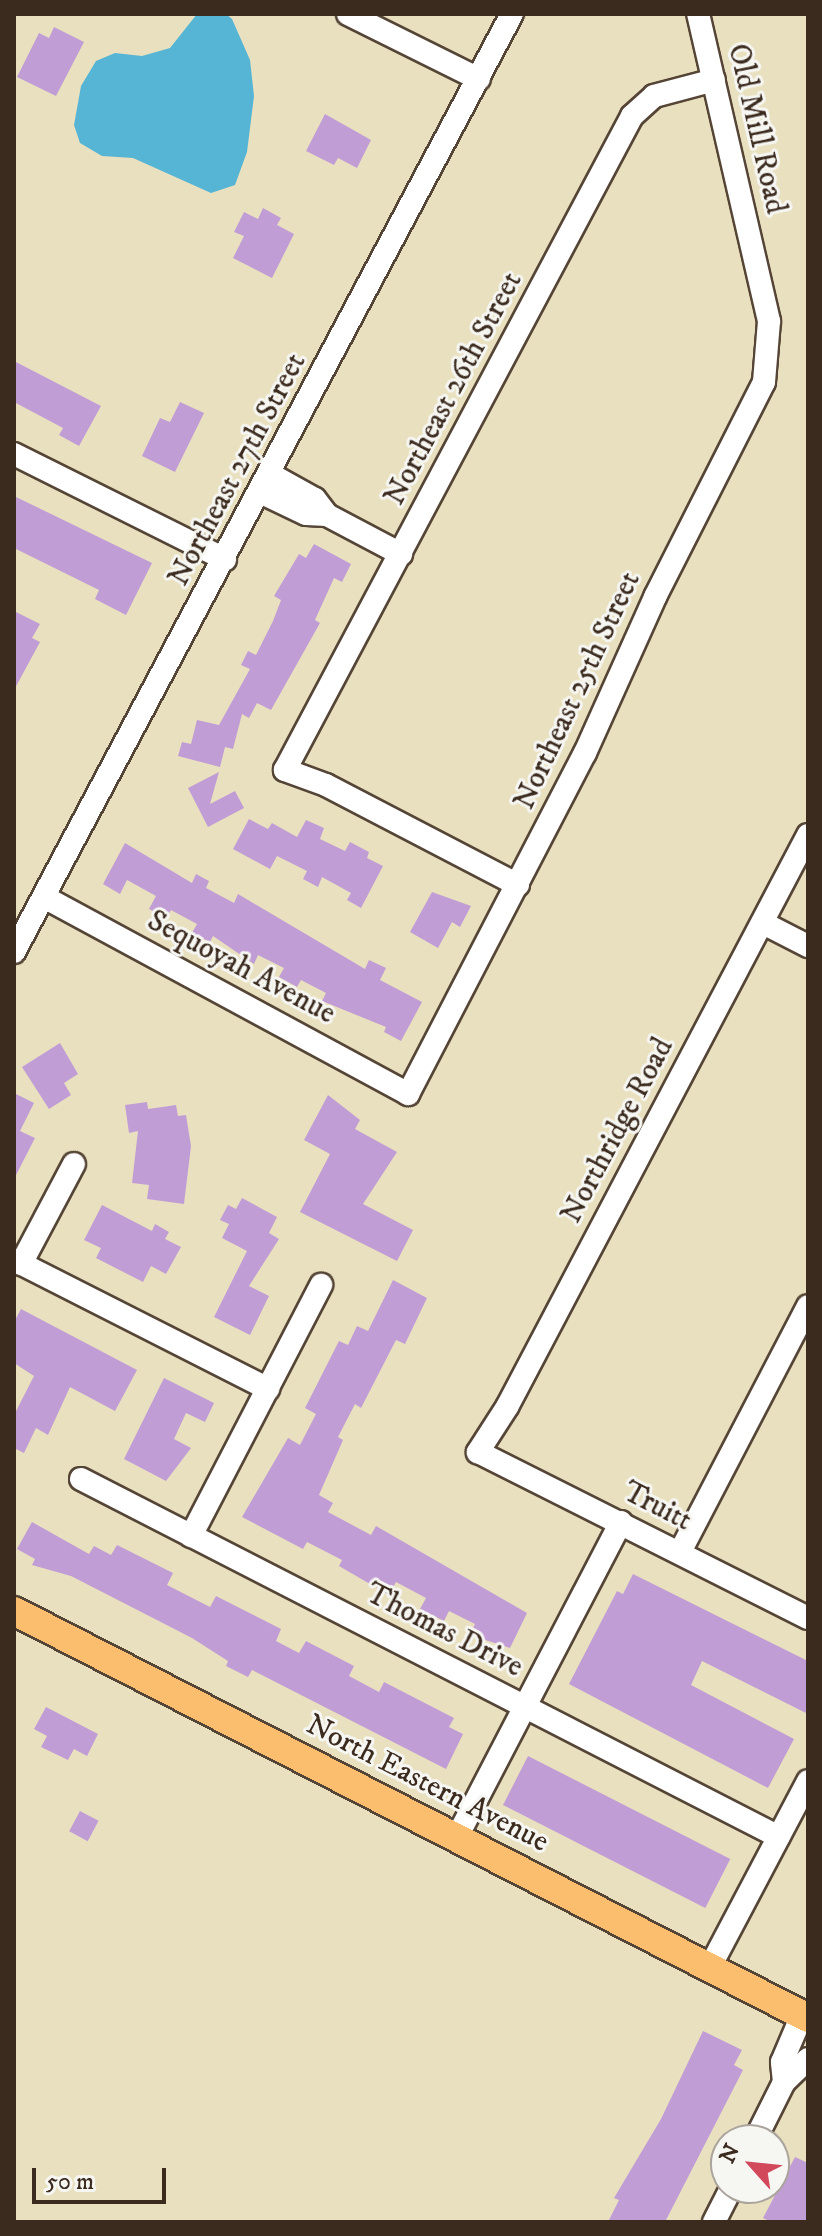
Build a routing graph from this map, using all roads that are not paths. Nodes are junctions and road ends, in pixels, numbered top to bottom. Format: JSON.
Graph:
{"nodes":[{"id":1,"x":348,"y":14,"type":"edge"},
{"id":2,"x":512,"y":14,"type":"edge"},
{"id":3,"x":698,"y":14,"type":"edge"},
{"id":4,"x":479,"y":79,"type":"junction"},
{"id":5,"x":714,"y":80,"type":"junction"},
{"id":6,"x":766,"y":304,"type":"joint"},
{"id":7,"x":14,"y":454,"type":"edge"},
{"id":8,"x":265,"y":483,"type":"junction"},
{"id":9,"x":401,"y":554,"type":"junction"},
{"id":10,"x":225,"y":559,"type":"junction"},
{"id":11,"x":808,"y":835,"type":"edge"},
{"id":12,"x":518,"y":885,"type":"junction"},
{"id":13,"x":44,"y":897,"type":"junction"},
{"id":14,"x":763,"y":923,"type":"junction"},
{"id":15,"x":808,"y":946,"type":"edge"},
{"id":16,"x":14,"y":952,"type":"edge"},
{"id":17,"x":408,"y":1094,"type":"joint"},
{"id":18,"x":74,"y":1164,"type":"dead end"},
{"id":19,"x":17,"y":1262,"type":"edge"},
{"id":20,"x":321,"y":1285,"type":"dead end"},
{"id":21,"x":808,"y":1306,"type":"edge"},
{"id":22,"x":268,"y":1389,"type":"junction"},
{"id":23,"x":478,"y":1452,"type":"joint"},
{"id":24,"x":81,"y":1479,"type":"dead end"},
{"id":25,"x":621,"y":1522,"type":"junction"},
{"id":26,"x":191,"y":1536,"type":"junction"},
{"id":27,"x":680,"y":1552,"type":"junction"},
{"id":28,"x":14,"y":1611,"type":"edge"},
{"id":29,"x":808,"y":1618,"type":"edge"},
{"id":30,"x":526,"y":1706,"type":"junction"},
{"id":31,"x":808,"y":1781,"type":"edge"},
{"id":32,"x":457,"y":1837,"type":"junction"},
{"id":33,"x":779,"y":1837,"type":"junction"},
{"id":34,"x":710,"y":1967,"type":"junction"},
{"id":35,"x":805,"y":2017,"type":"edge"},
{"id":36,"x":808,"y":2059,"type":"edge"},
{"id":37,"x":784,"y":2082,"type":"junction"},
{"id":38,"x":763,"y":2124,"type":"edge"},
{"id":39,"x":723,"y":2204,"type":"edge"},
{"id":40,"x":714,"y":2222,"type":"edge"}],
"edges":[{"from":1,"to":4,"type":"street"},
{"from":2,"to":4,"type":"street","name":"Northeast 27th Street"},
{"from":3,"to":5,"type":"street","name":"Old Mill Road"},
{"from":4,"to":8,"type":"street","name":"Northeast 27th Street"},
{"from":5,"to":6,"type":"street","name":"Old Mill Road"},
{"from":5,"to":9,"type":"street","name":"Northeast 26th Street"},
{"from":6,"to":12,"type":"street","name":"Northeast 25th Street"},
{"from":7,"to":10,"type":"street"},
{"from":8,"to":9,"type":"street"},
{"from":8,"to":10,"type":"street","name":"Northeast 27th Street"},
{"from":9,"to":12,"type":"street","name":"Northeast 26th Street"},
{"from":10,"to":13,"type":"street","name":"Northeast 27th Street"},
{"from":11,"to":14,"type":"street","name":"Northridge Road"},
{"from":12,"to":17,"type":"street","name":"Northeast 25th Street"},
{"from":13,"to":16,"type":"street","name":"Northeast 27th Street"},
{"from":13,"to":17,"type":"street","name":"Sequoyah Avenue"},
{"from":14,"to":15,"type":"street"},
{"from":14,"to":23,"type":"street","name":"Northridge Road"},
{"from":18,"to":19,"type":"street"},
{"from":19,"to":22,"type":"street"},
{"from":20,"to":22,"type":"street"},
{"from":21,"to":27,"type":"street"},
{"from":22,"to":26,"type":"street"},
{"from":23,"to":25,"type":"street","name":"Truitt"},
{"from":24,"to":26,"type":"street","name":"Thomas Drive"},
{"from":25,"to":27,"type":"street","name":"Truitt"},
{"from":25,"to":30,"type":"street"},
{"from":26,"to":30,"type":"street","name":"Thomas Drive"},
{"from":27,"to":29,"type":"street","name":"Truitt"},
{"from":28,"to":32,"type":"main road","name":"North Eastern Avenue"},
{"from":30,"to":32,"type":"street"},
{"from":30,"to":33,"type":"street","name":"Thomas Drive"},
{"from":31,"to":33,"type":"street"},
{"from":32,"to":34,"type":"main road","name":"North Eastern Avenue"},
{"from":33,"to":34,"type":"street"},
{"from":34,"to":35,"type":"main road","name":"North Eastern Avenue"},
{"from":35,"to":37,"type":"street"},
{"from":36,"to":37,"type":"street"},
{"from":37,"to":38,"type":"street"},
{"from":39,"to":40,"type":"street"}]}
